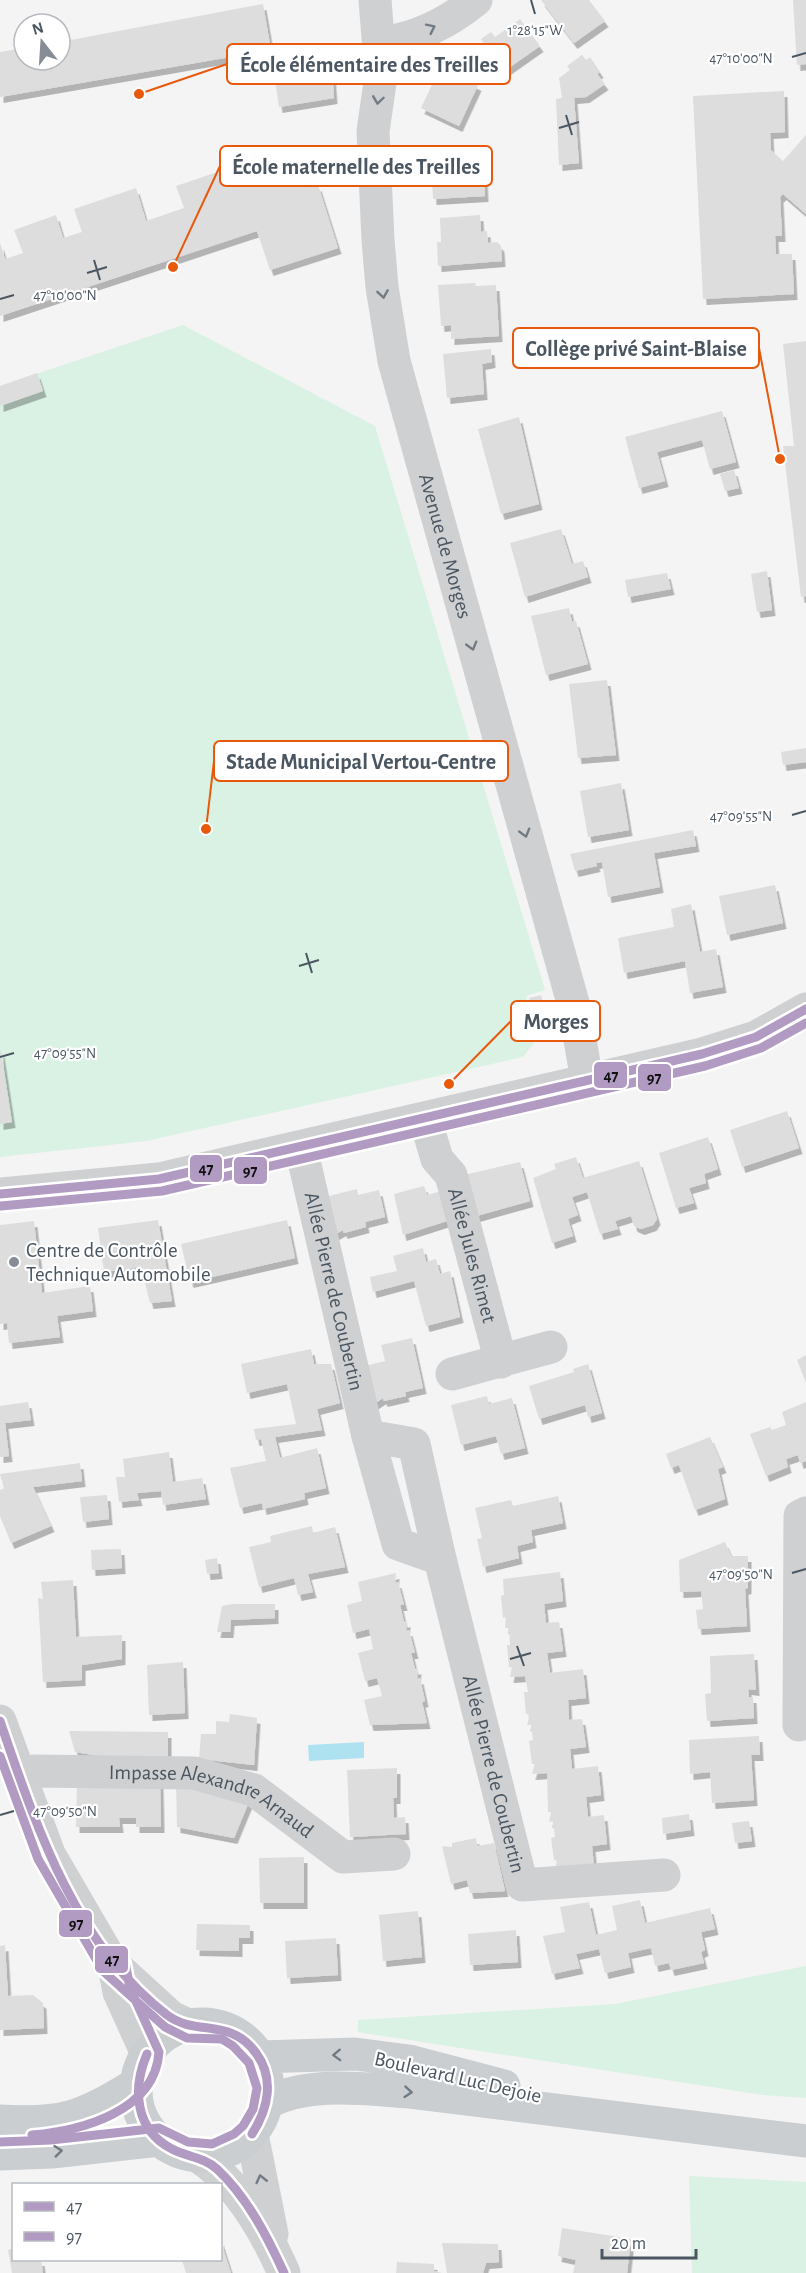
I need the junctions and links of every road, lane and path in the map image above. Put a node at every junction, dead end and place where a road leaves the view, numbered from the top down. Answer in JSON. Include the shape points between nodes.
{"nodes":[{"id":1,"x":375,"y":0,"type":"edge"},
{"id":2,"x":476,"y":0,"type":"edge"},
{"id":3,"x":380,"y":43,"type":"junction"},
{"id":4,"x":806,"y":1009,"type":"edge"},
{"id":5,"x":587,"y":1081,"type":"junction"},
{"id":6,"x":425,"y":1118,"type":"junction"},
{"id":7,"x":301,"y":1148,"type":"junction"},
{"id":8,"x":0,"y":1194,"type":"edge"},
{"id":9,"x":551,"y":1347,"type":"dead end"},
{"id":10,"x":501,"y":1362,"type":"junction"},
{"id":11,"x":452,"y":1374,"type":"dead end"},
{"id":12,"x":806,"y":1513,"type":"edge"},
{"id":13,"x":0,"y":1721,"type":"edge"},
{"id":14,"x":799,"y":1725,"type":"dead end"},
{"id":15,"x":19,"y":1775,"type":"junction"},
{"id":16,"x":394,"y":1854,"type":"dead end"},
{"id":17,"x":664,"y":1875,"type":"dead end"},
{"id":18,"x":113,"y":1964,"type":"junction"},
{"id":19,"x":190,"y":2026,"type":"junction"},
{"id":20,"x":147,"y":2054,"type":"junction"},
{"id":21,"x":260,"y":2057,"type":"junction"},
{"id":22,"x":136,"y":2084,"type":"junction"},
{"id":23,"x":268,"y":2102,"type":"junction"},
{"id":24,"x":619,"y":2117,"type":"junction"},
{"id":25,"x":0,"y":2121,"type":"edge"},
{"id":26,"x":252,"y":2134,"type":"junction"},
{"id":27,"x":159,"y":2140,"type":"junction"},
{"id":28,"x":806,"y":2141,"type":"edge"},
{"id":29,"x":0,"y":2154,"type":"edge"},
{"id":30,"x":199,"y":2157,"type":"junction"},
{"id":31,"x":280,"y":2265,"type":"edge"}],
"edges":[{"from":1,"to":3,"type":"street","name":"Avenue de Morges"},
{"from":3,"to":2,"type":"street","one_way":true,"via":[[421,32],[458,15]]},
{"from":3,"to":5,"type":"street","name":"Avenue de Morges","one_way":true,"via":[[381,76],[374,130],[378,240],[394,361],[575,1010]]},
{"from":4,"to":5,"type":"street","via":[[756,1037]]},
{"from":5,"to":6,"type":"street"},
{"from":6,"to":7,"type":"street"},
{"from":6,"to":10,"type":"street","name":"Allée Jules Rimet","via":[[436,1159],[451,1175]]},
{"from":7,"to":8,"type":"street","via":[[159,1179]]},
{"from":7,"to":17,"type":"street","name":"Allée Pierre de Coubertin","via":[[368,1436],[398,1544],[440,1559],[522,1885]]},
{"from":9,"to":10,"type":"street"},
{"from":10,"to":11,"type":"street"},
{"from":12,"to":14,"type":"street","via":[[800,1516]]},
{"from":13,"to":15,"type":"street"},
{"from":15,"to":16,"type":"street","name":"Impasse Alexandre Arnaud","via":[[34,1770],[194,1773],[254,1790],[343,1857]]},
{"from":15,"to":18,"type":"street","via":[[49,1854]]},
{"from":18,"to":19,"type":"street","via":[[171,2018]]},
{"from":18,"to":20,"type":"street","via":[[119,1992]]},
{"from":19,"to":20,"type":"main road","via":[[160,2039]]},
{"from":19,"to":21,"type":"main road","via":[[226,2028]]},
{"from":20,"to":22,"type":"main road"},
{"from":21,"to":23,"type":"main road","via":[[267,2073]]},
{"from":24,"to":21,"type":"main road","name":"Boulevard Luc Dejoie","one_way":true,"via":[[409,2061],[355,2054]]},
{"from":22,"to":25,"type":"main road","via":[[91,2111],[64,2120]]},
{"from":22,"to":27,"type":"main road","via":[[141,2115]]},
{"from":23,"to":24,"type":"main road","name":"Boulevard Luc Dejoie","one_way":true,"via":[[306,2089],[345,2088]]},
{"from":23,"to":26,"type":"main road"},
{"from":24,"to":28,"type":"main road","name":"Boulevard Luc Dejoie"},
{"from":26,"to":30,"type":"main road","via":[[228,2151]]},
{"from":31,"to":26,"type":"street","one_way":true},
{"from":29,"to":27,"type":"main road","one_way":true},
{"from":27,"to":30,"type":"main road","via":[[184,2154]]},
{"from":30,"to":31,"type":"street","via":[[238,2192]]}]}
